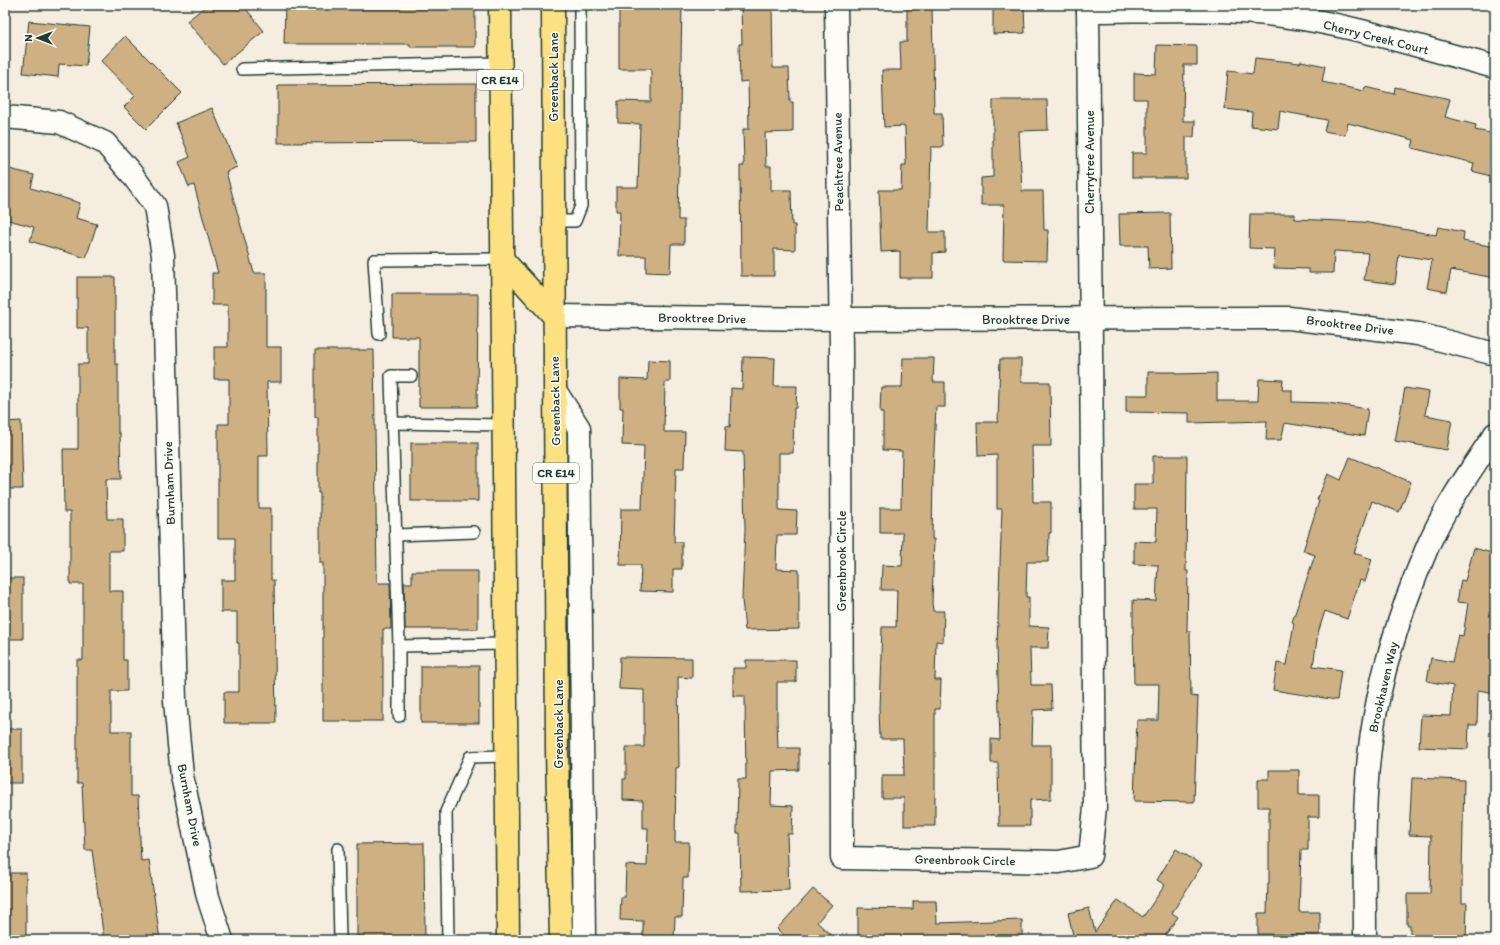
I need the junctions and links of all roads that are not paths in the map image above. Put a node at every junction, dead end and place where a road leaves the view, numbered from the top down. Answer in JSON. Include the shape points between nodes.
{"nodes":[{"id":1,"x":500,"y":5,"type":"edge"},
{"id":2,"x":553,"y":5,"type":"edge"},
{"id":3,"x":580,"y":5,"type":"edge"},
{"id":4,"x":836,"y":5,"type":"edge"},
{"id":5,"x":1088,"y":8,"type":"edge"},
{"id":6,"x":500,"y":63,"type":"junction"},
{"id":7,"x":1495,"y":68,"type":"edge"},
{"id":8,"x":242,"y":69,"type":"dead end"},
{"id":9,"x":5,"y":117,"type":"edge"},
{"id":10,"x":554,"y":221,"type":"junction"},
{"id":11,"x":502,"y":259,"type":"junction"},
{"id":12,"x":554,"y":316,"type":"junction"},
{"id":13,"x":840,"y":319,"type":"junction"},
{"id":14,"x":1090,"y":319,"type":"junction"},
{"id":15,"x":379,"y":334,"type":"dead end"},
{"id":16,"x":1495,"y":354,"type":"edge"},
{"id":17,"x":411,"y":376,"type":"dead end"},
{"id":18,"x":556,"y":392,"type":"junction"},
{"id":19,"x":393,"y":423,"type":"junction"},
{"id":20,"x":503,"y":425,"type":"junction"},
{"id":21,"x":1495,"y":434,"type":"edge"},
{"id":22,"x":474,"y":532,"type":"dead end"},
{"id":23,"x":396,"y":534,"type":"junction"},
{"id":24,"x":504,"y":644,"type":"junction"},
{"id":25,"x":399,"y":646,"type":"junction"},
{"id":26,"x":399,"y":716,"type":"dead end"},
{"id":27,"x":506,"y":756,"type":"junction"},
{"id":28,"x":338,"y":849,"type":"dead end"},
{"id":29,"x":222,"y":940,"type":"edge"},
{"id":30,"x":340,"y":940,"type":"edge"},
{"id":31,"x":448,"y":940,"type":"edge"},
{"id":32,"x":508,"y":940,"type":"edge"},
{"id":33,"x":561,"y":940,"type":"edge"},
{"id":34,"x":584,"y":940,"type":"edge"},
{"id":35,"x":1365,"y":940,"type":"edge"}],
"edges":[{"from":1,"to":6,"type":"main road","number":"CR E14"},
{"from":2,"to":10,"type":"main road","name":"Greenback Lane","number":"CR E14"},
{"from":3,"to":10,"type":"lane","via":[[581,206],[575,221]]},
{"from":4,"to":13,"type":"street","name":"Peachtree Avenue"},
{"from":5,"to":7,"type":"street","name":"Cherry Creek Court","via":[[1236,11],[1283,16],[1332,24]]},
{"from":5,"to":14,"type":"street","name":"Cherrytree Avenue"},
{"from":6,"to":8,"type":"lane"},
{"from":6,"to":11,"type":"main road","number":"CR E14"},
{"from":9,"to":29,"type":"street","name":"Burnham Drive","via":[[59,122],[105,143],[155,206],[163,255],[175,701],[182,776],[208,897]]},
{"from":10,"to":12,"type":"main road","name":"Greenback Lane","number":"CR E14"},
{"from":11,"to":12,"type":"main road"},
{"from":11,"to":15,"type":"lane","via":[[374,260]]},
{"from":11,"to":20,"type":"main road","number":"CR E14"},
{"from":12,"to":13,"type":"street","name":"Brooktree Drive"},
{"from":12,"to":18,"type":"main road","name":"Greenback Lane","number":"CR E14"},
{"from":13,"to":14,"type":"street","name":"Brooktree Drive"},
{"from":13,"to":14,"type":"street","name":"Greenbrook Circle","via":[[842,858],[1058,862],[1090,856],[1095,807]]},
{"from":14,"to":16,"type":"street","name":"Brooktree Drive","via":[[1288,318],[1418,334]]},
{"from":17,"to":19,"type":"lane","via":[[391,376]]},
{"from":18,"to":33,"type":"main road","name":"Greenback Lane","number":"CR E14","via":[[557,750]]},
{"from":18,"to":34,"type":"street","via":[[579,428]]},
{"from":19,"to":20,"type":"lane"},
{"from":19,"to":23,"type":"lane"},
{"from":20,"to":24,"type":"main road","number":"CR E14"},
{"from":21,"to":35,"type":"street","name":"Brookhaven Way","via":[[1462,484],[1427,548],[1389,653],[1377,702],[1366,793]]},
{"from":22,"to":23,"type":"lane"},
{"from":23,"to":25,"type":"lane"},
{"from":24,"to":25,"type":"lane"},
{"from":24,"to":27,"type":"main road","number":"CR E14"},
{"from":25,"to":26,"type":"lane"},
{"from":27,"to":31,"type":"lane","via":[[470,757],[446,812]]},
{"from":27,"to":32,"type":"main road","number":"CR E14"},
{"from":28,"to":30,"type":"lane"}]}
